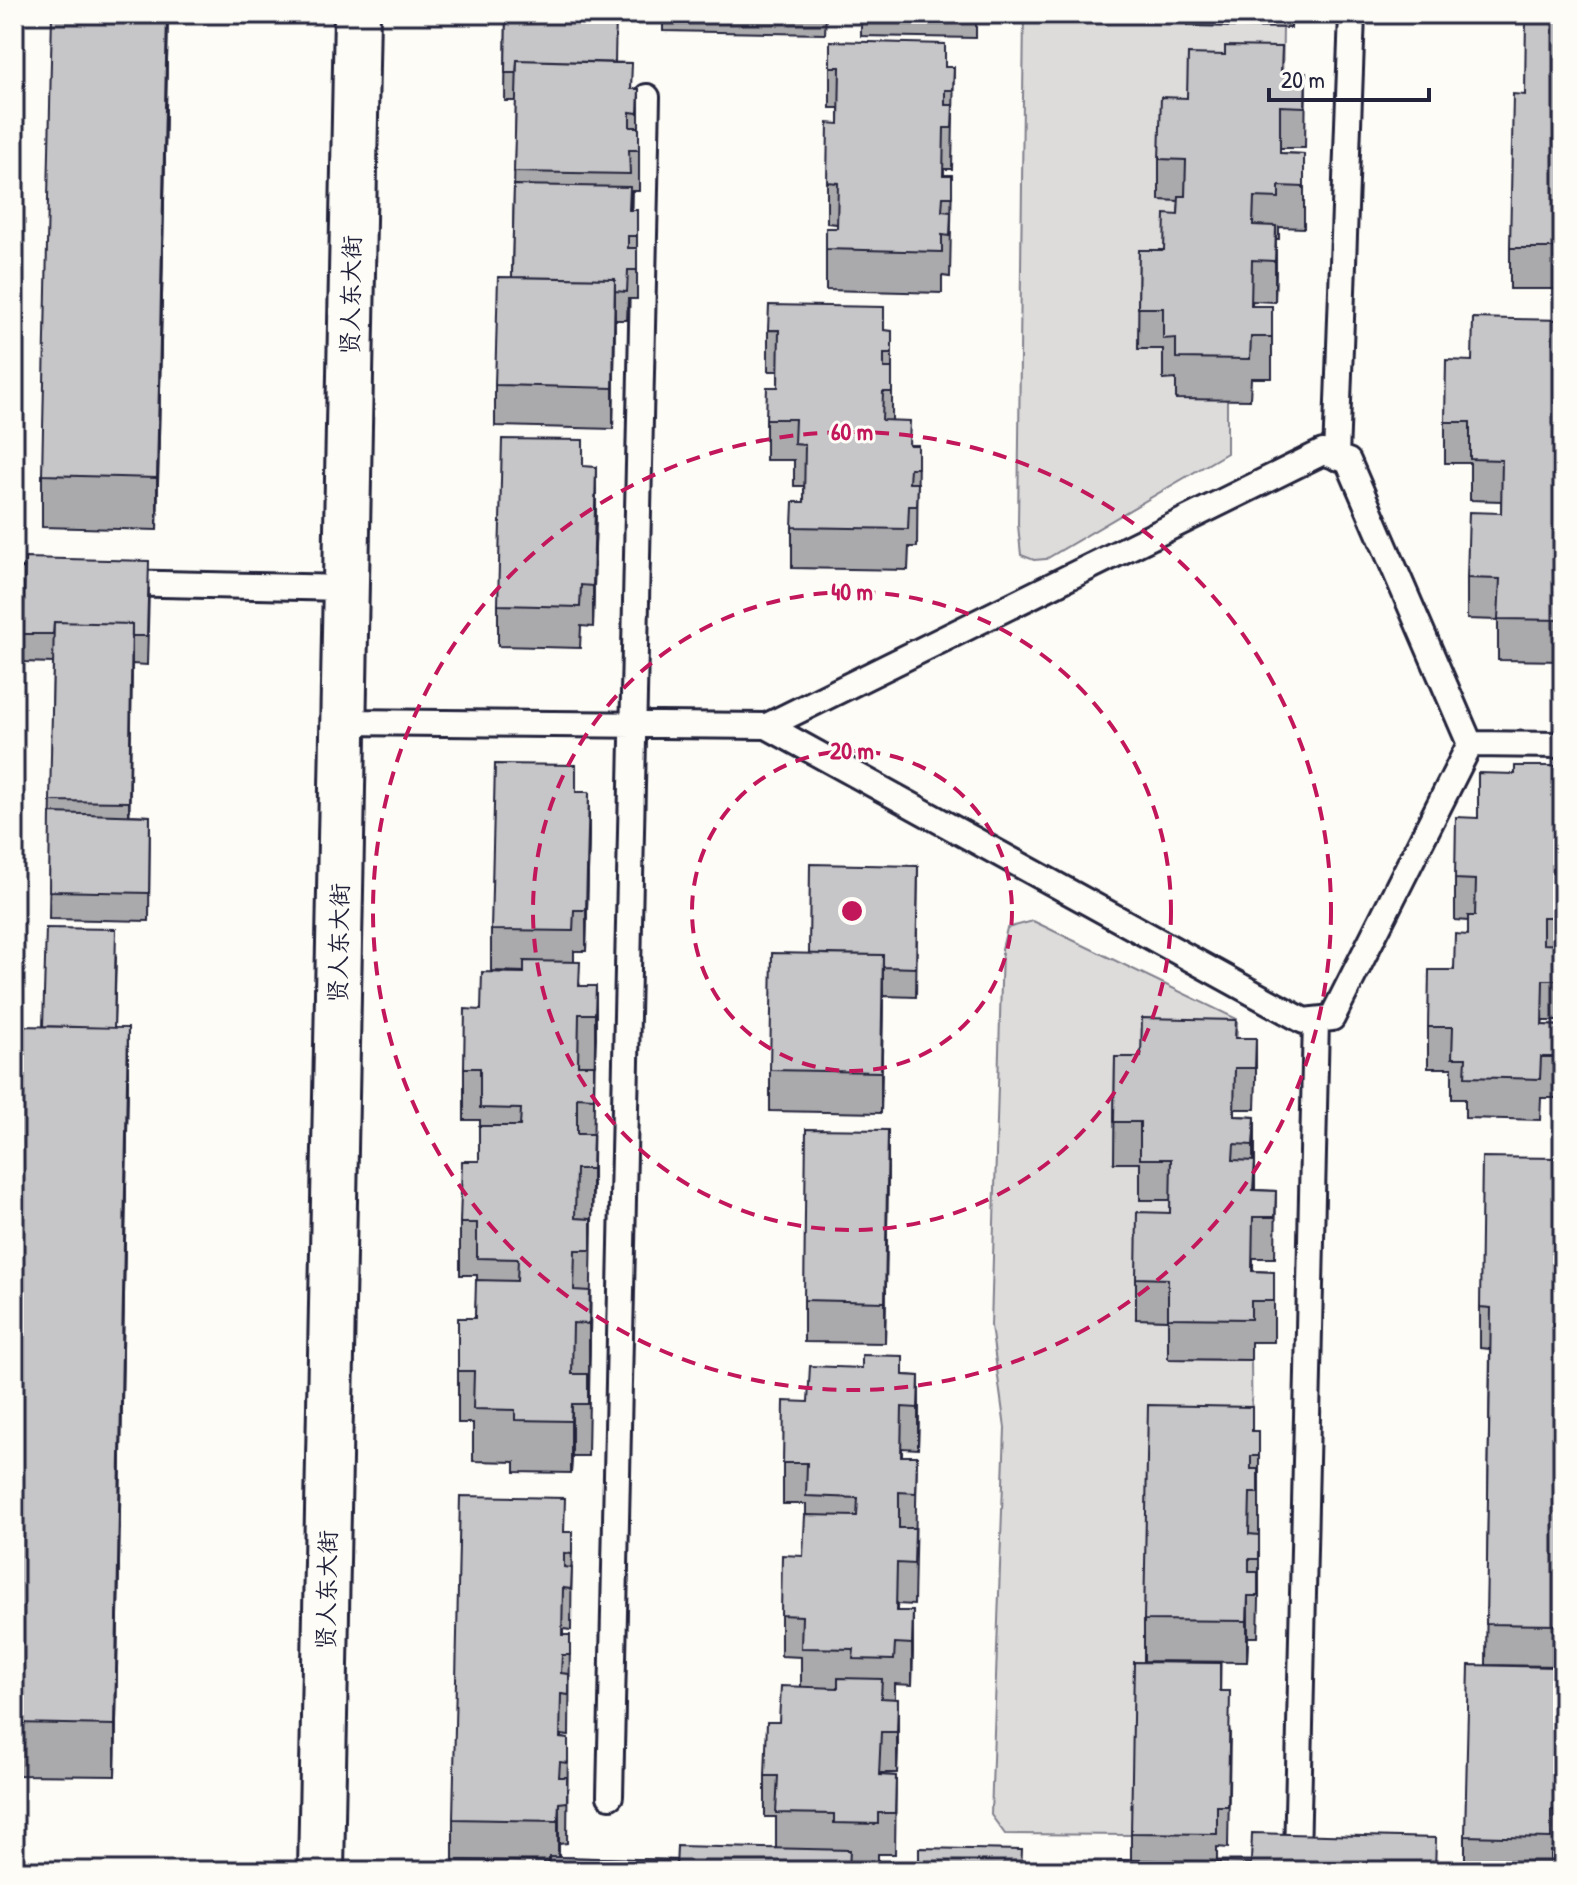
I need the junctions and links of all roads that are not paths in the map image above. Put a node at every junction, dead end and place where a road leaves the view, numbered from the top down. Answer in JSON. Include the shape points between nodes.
{"nodes":[{"id":1,"x":357,"y":14,"type":"edge"},
{"id":2,"x":1352,"y":14,"type":"edge"},
{"id":3,"x":647,"y":97,"type":"dead end"},
{"id":4,"x":1336,"y":457,"type":"junction"},
{"id":5,"x":14,"y":581,"type":"edge"},
{"id":6,"x":345,"y":588,"type":"junction"},
{"id":7,"x":344,"y":722,"type":"junction"},
{"id":8,"x":633,"y":725,"type":"junction"},
{"id":9,"x":767,"y":726,"type":"junction"},
{"id":10,"x":1470,"y":744,"type":"junction"},
{"id":11,"x":1563,"y":745,"type":"edge"},
{"id":12,"x":1316,"y":1020,"type":"junction"},
{"id":13,"x":610,"y":1796,"type":"dead end"},
{"id":14,"x":1297,"y":1858,"type":"edge"},
{"id":15,"x":321,"y":1871,"type":"edge"}],
"edges":[{"from":1,"to":6,"type":"street","name":"贤人东大街"},
{"from":2,"to":4,"type":"lane"},
{"from":3,"to":8,"type":"lane"},
{"from":4,"to":9,"type":"lane","via":[[1323,452]]},
{"from":4,"to":10,"type":"lane","via":[[1348,461]]},
{"from":5,"to":6,"type":"lane"},
{"from":6,"to":7,"type":"street","name":"贤人东大街"},
{"from":7,"to":8,"type":"lane"},
{"from":7,"to":15,"type":"street","name":"贤人东大街"},
{"from":8,"to":9,"type":"lane"},
{"from":8,"to":13,"type":"lane"},
{"from":9,"to":12,"type":"lane","via":[[1304,1021]]},
{"from":10,"to":11,"type":"lane"},
{"from":10,"to":12,"type":"lane","via":[[1332,1018]]},
{"from":12,"to":14,"type":"lane"}]}
